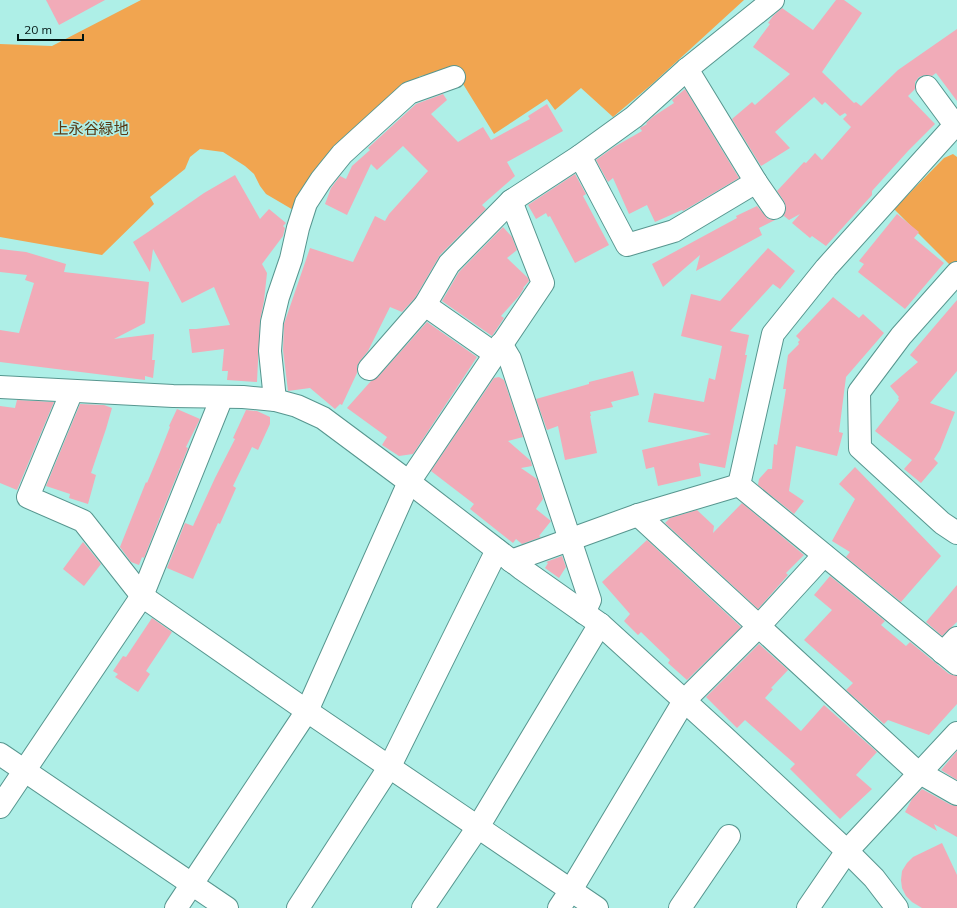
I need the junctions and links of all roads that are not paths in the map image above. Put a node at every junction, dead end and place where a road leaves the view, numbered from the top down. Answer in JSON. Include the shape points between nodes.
{"nodes":[{"id":1,"x":773,"y":0,"type":"edge"},
{"id":2,"x":687,"y":69,"type":"junction"},
{"id":3,"x":454,"y":77,"type":"dead end"},
{"id":4,"x":927,"y":87,"type":"dead end"},
{"id":5,"x":956,"y":126,"type":"edge"},
{"id":6,"x":580,"y":156,"type":"junction"},
{"id":7,"x":756,"y":182,"type":"junction"},
{"id":8,"x":512,"y":201,"type":"junction"},
{"id":9,"x":774,"y":208,"type":"dead end"},
{"id":10,"x":957,"y":273,"type":"edge"},
{"id":11,"x":425,"y":305,"type":"junction"},
{"id":12,"x":498,"y":349,"type":"junction"},
{"id":13,"x":369,"y":369,"type":"dead end"},
{"id":14,"x":0,"y":387,"type":"edge"},
{"id":15,"x":72,"y":391,"type":"junction"},
{"id":16,"x":222,"y":397,"type":"junction"},
{"id":17,"x":275,"y":400,"type":"junction"},
{"id":18,"x":408,"y":482,"type":"junction"},
{"id":19,"x":739,"y":485,"type":"junction"},
{"id":20,"x":638,"y":515,"type":"junction"},
{"id":21,"x":957,"y":533,"type":"edge"},
{"id":22,"x":569,"y":540,"type":"junction"},
{"id":23,"x":504,"y":555,"type":"junction"},
{"id":24,"x":824,"y":556,"type":"junction"},
{"id":25,"x":142,"y":596,"type":"junction"},
{"id":26,"x":592,"y":619,"type":"junction"},
{"id":27,"x":760,"y":626,"type":"junction"},
{"id":28,"x":952,"y":651,"type":"edge"},
{"id":29,"x":684,"y":701,"type":"junction"},
{"id":30,"x":307,"y":711,"type":"junction"},
{"id":31,"x":957,"y":733,"type":"edge"},
{"id":32,"x":0,"y":754,"type":"edge"},
{"id":33,"x":390,"y":766,"type":"junction"},
{"id":34,"x":24,"y":771,"type":"junction"},
{"id":35,"x":920,"y":773,"type":"junction"},
{"id":36,"x":957,"y":794,"type":"edge"},
{"id":37,"x":0,"y":807,"type":"edge"},
{"id":38,"x":478,"y":827,"type":"junction"},
{"id":39,"x":728,"y":836,"type":"dead end"},
{"id":40,"x":847,"y":851,"type":"junction"},
{"id":41,"x":192,"y":884,"type":"junction"},
{"id":42,"x":571,"y":890,"type":"junction"},
{"id":43,"x":176,"y":908,"type":"edge"},
{"id":44,"x":228,"y":908,"type":"edge"},
{"id":45,"x":298,"y":908,"type":"edge"},
{"id":46,"x":423,"y":908,"type":"edge"},
{"id":47,"x":559,"y":908,"type":"edge"},
{"id":48,"x":597,"y":908,"type":"edge"},
{"id":49,"x":680,"y":908,"type":"edge"},
{"id":50,"x":808,"y":908,"type":"edge"},
{"id":51,"x":897,"y":908,"type":"edge"}],
"edges":[{"from":1,"to":2,"type":"street"},
{"from":2,"to":6,"type":"street","via":[[634,117]]},
{"from":2,"to":7,"type":"street"},
{"from":3,"to":17,"type":"street","via":[[409,93],[342,154],[306,203],[272,322],[270,352]]},
{"from":4,"to":5,"type":"street"},
{"from":5,"to":19,"type":"street","via":[[826,268],[773,334]]},
{"from":6,"to":7,"type":"street","via":[[627,245],[674,231]]},
{"from":6,"to":8,"type":"street"},
{"from":7,"to":9,"type":"street"},
{"from":8,"to":11,"type":"street","via":[[448,264]]},
{"from":8,"to":12,"type":"street","via":[[543,283]]},
{"from":10,"to":21,"type":"street","via":[[901,336],[859,392],[859,400],[860,448],[942,523]]},
{"from":11,"to":12,"type":"street"},
{"from":11,"to":13,"type":"street"},
{"from":12,"to":18,"type":"street"},
{"from":12,"to":22,"type":"street","via":[[510,359]]},
{"from":14,"to":15,"type":"street"},
{"from":15,"to":16,"type":"street"},
{"from":15,"to":25,"type":"street","via":[[28,497],[82,521]]},
{"from":16,"to":17,"type":"street"},
{"from":16,"to":25,"type":"street"},
{"from":17,"to":18,"type":"street","via":[[297,406],[323,418]]},
{"from":18,"to":23,"type":"street"},
{"from":18,"to":30,"type":"street"},
{"from":19,"to":20,"type":"street"},
{"from":19,"to":24,"type":"street"},
{"from":20,"to":22,"type":"street"},
{"from":20,"to":27,"type":"street"},
{"from":22,"to":23,"type":"street"},
{"from":22,"to":26,"type":"street","via":[[590,600]]},
{"from":23,"to":26,"type":"street"},
{"from":23,"to":33,"type":"street"},
{"from":24,"to":27,"type":"street"},
{"from":24,"to":28,"type":"street"},
{"from":25,"to":30,"type":"street"},
{"from":25,"to":34,"type":"street"},
{"from":26,"to":29,"type":"street"},
{"from":26,"to":38,"type":"street"},
{"from":27,"to":29,"type":"street"},
{"from":27,"to":35,"type":"street"},
{"from":29,"to":40,"type":"street"},
{"from":29,"to":42,"type":"street"},
{"from":30,"to":33,"type":"street"},
{"from":30,"to":41,"type":"street"},
{"from":31,"to":35,"type":"street"},
{"from":32,"to":34,"type":"street"},
{"from":33,"to":38,"type":"street"},
{"from":33,"to":45,"type":"street"},
{"from":34,"to":37,"type":"street"},
{"from":34,"to":41,"type":"street"},
{"from":35,"to":36,"type":"street"},
{"from":35,"to":40,"type":"street"},
{"from":38,"to":42,"type":"street"},
{"from":38,"to":46,"type":"street"},
{"from":39,"to":49,"type":"street"},
{"from":40,"to":50,"type":"street"},
{"from":40,"to":51,"type":"street","via":[[874,878]]},
{"from":41,"to":43,"type":"street"},
{"from":41,"to":44,"type":"street"},
{"from":42,"to":47,"type":"street"},
{"from":42,"to":48,"type":"street"}]}
